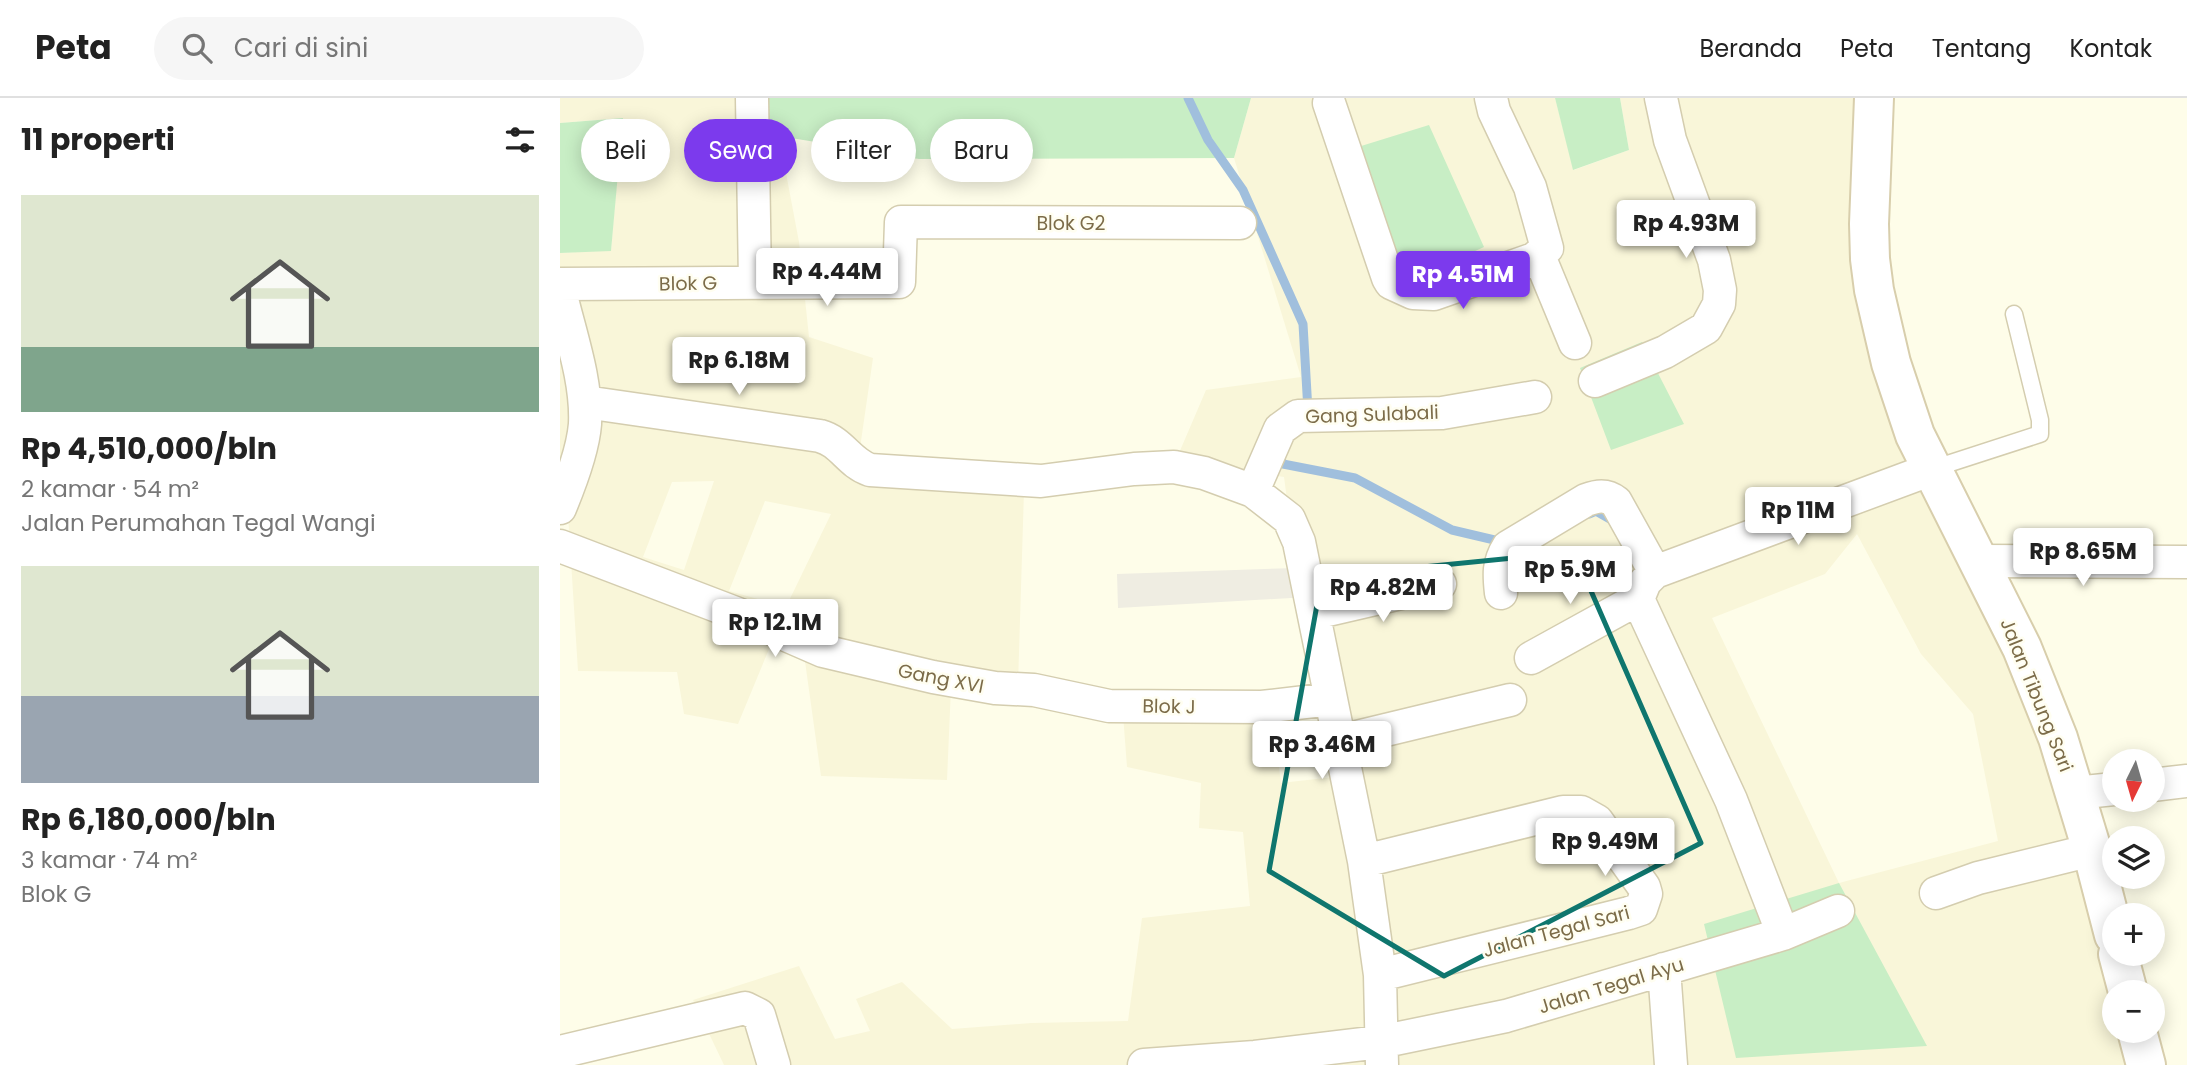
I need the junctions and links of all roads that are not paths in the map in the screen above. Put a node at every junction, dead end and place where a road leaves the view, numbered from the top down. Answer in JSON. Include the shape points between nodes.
{"nodes":[{"id":1,"x":752,"y":98,"type":"edge"},
{"id":2,"x":1491,"y":98,"type":"edge"},
{"id":3,"x":1661,"y":98,"type":"edge"},
{"id":4,"x":1874,"y":98,"type":"edge"},
{"id":5,"x":1329,"y":103,"type":"dead end"},
{"id":6,"x":1240,"y":223,"type":"dead end"},
{"id":7,"x":1539,"y":256,"type":"junction"},
{"id":8,"x":755,"y":282,"type":"junction"},
{"id":9,"x":899,"y":282,"type":"joint"},
{"id":10,"x":560,"y":284,"type":"edge"},
{"id":11,"x":560,"y":291,"type":"edge"},
{"id":12,"x":2014,"y":314,"type":"dead end"},
{"id":13,"x":1575,"y":343,"type":"dead end"},
{"id":14,"x":1595,"y":381,"type":"dead end"},
{"id":15,"x":1535,"y":397,"type":"dead end"},
{"id":16,"x":585,"y":402,"type":"junction"},
{"id":17,"x":1933,"y":469,"type":"junction"},
{"id":18,"x":1253,"y":491,"type":"junction"},
{"id":19,"x":560,"y":508,"type":"edge"},
{"id":20,"x":560,"y":546,"type":"edge"},
{"id":21,"x":1979,"y":561,"type":"junction"},
{"id":22,"x":2187,"y":562,"type":"edge"},
{"id":23,"x":1655,"y":572,"type":"junction"},
{"id":24,"x":1440,"y":584,"type":"dead end"},
{"id":25,"x":1501,"y":593,"type":"dead end"},
{"id":26,"x":1637,"y":599,"type":"junction"},
{"id":27,"x":1315,"y":613,"type":"junction"},
{"id":28,"x":1531,"y":658,"type":"dead end"},
{"id":29,"x":1008,"y":689,"type":"joint"},
{"id":30,"x":1331,"y":699,"type":"junction"},
{"id":31,"x":1510,"y":700,"type":"dead end"},
{"id":32,"x":1340,"y":741,"type":"junction"},
{"id":33,"x":2187,"y":781,"type":"edge"},
{"id":34,"x":2165,"y":784,"type":"edge"},
{"id":35,"x":2102,"y":790,"type":"edge"},
{"id":36,"x":2075,"y":793,"type":"junction"},
{"id":37,"x":2092,"y":850,"type":"junction"},
{"id":38,"x":1364,"y":861,"type":"junction"},
{"id":39,"x":1936,"y":893,"type":"dead end"},
{"id":40,"x":2106,"y":903,"type":"edge"},
{"id":41,"x":1838,"y":911,"type":"dead end"},
{"id":42,"x":1783,"y":934,"type":"junction"},
{"id":43,"x":1664,"y":969,"type":"junction"},
{"id":44,"x":1380,"y":975,"type":"junction"},
{"id":45,"x":2140,"y":1043,"type":"edge"},
{"id":46,"x":560,"y":1052,"type":"edge"},
{"id":47,"x":1381,"y":1054,"type":"edge"},
{"id":48,"x":774,"y":1065,"type":"edge"},
{"id":49,"x":1144,"y":1065,"type":"edge"},
{"id":50,"x":1671,"y":1065,"type":"edge"},
{"id":51,"x":2146,"y":1065,"type":"edge"}],
"edges":[{"from":1,"to":8,"type":"street"},
{"from":2,"to":7,"type":"street","via":[[1530,187],[1547,241]]},
{"from":3,"to":14,"type":"street","via":[[1670,140],[1714,260],[1718,304],[1706,328],[1665,352]]},
{"from":4,"to":17,"type":"street","name":"Jalan Tibung Sari","via":[[1869,224],[1874,290],[1891,363],[1915,435]]},
{"from":5,"to":7,"type":"street","via":[[1391,283],[1413,293],[1434,294]]},
{"from":6,"to":9,"type":"street","name":"Blok G2","via":[[901,222]]},
{"from":7,"to":13,"type":"street"},
{"from":8,"to":9,"type":"street","name":"Blok G"},
{"from":8,"to":10,"type":"street","name":"Blok G"},
{"from":11,"to":16,"type":"street"},
{"from":12,"to":17,"type":"lane","via":[[2040,434]]},
{"from":15,"to":18,"type":"street","name":"Gang Sulabali","via":[[1442,413],[1298,416],[1280,429]]},
{"from":16,"to":18,"type":"street","via":[[820,436],[870,470],[1041,481],[1174,467]]},
{"from":16,"to":19,"type":"street","via":[[585,428]]},
{"from":17,"to":21,"type":"street","name":"Jalan Tibung Sari"},
{"from":17,"to":23,"type":"street"},
{"from":18,"to":27,"type":"street","via":[[1289,519],[1299,542]]},
{"from":20,"to":29,"type":"street","name":"Gang XVI","via":[[823,651]]},
{"from":21,"to":22,"type":"street"},
{"from":21,"to":36,"type":"street","name":"Jalan Tibung Sari","via":[[2022,648]]},
{"from":23,"to":25,"type":"street","via":[[1616,502],[1598,496],[1508,547],[1501,558]]},
{"from":23,"to":26,"type":"street"},
{"from":24,"to":27,"type":"street"},
{"from":26,"to":28,"type":"street"},
{"from":26,"to":42,"type":"street","via":[[1731,800]]},
{"from":27,"to":30,"type":"street"},
{"from":29,"to":30,"type":"street","name":"Blok J","via":[[1108,706],[1262,707]]},
{"from":30,"to":32,"type":"street"},
{"from":31,"to":32,"type":"street"},
{"from":32,"to":38,"type":"street"},
{"from":33,"to":34,"type":"street"},
{"from":35,"to":36,"type":"street"},
{"from":36,"to":37,"type":"street","name":"Jalan Tibung Sari"},
{"from":37,"to":39,"type":"street"},
{"from":37,"to":40,"type":"street","name":"Jalan Tibung Sari"},
{"from":38,"to":44,"type":"street"},
{"from":38,"to":44,"type":"street","name":"Jalan Tegal Sari","via":[[1563,812],[1581,812],[1597,821],[1646,894],[1641,909],[1629,913]]},
{"from":41,"to":42,"type":"street","name":"Jalan Tegal Ayu"},
{"from":42,"to":43,"type":"street","name":"Jalan Tegal Ayu"},
{"from":43,"to":47,"type":"street","name":"Jalan Tegal Ayu"},
{"from":43,"to":50,"type":"street"},
{"from":44,"to":47,"type":"street"},
{"from":45,"to":51,"type":"street"},
{"from":46,"to":48,"type":"street","via":[[745,1009],[759,1015]]},
{"from":47,"to":49,"type":"street","name":"Jalan Tegal Ayu","via":[[1255,1056]]}]}
